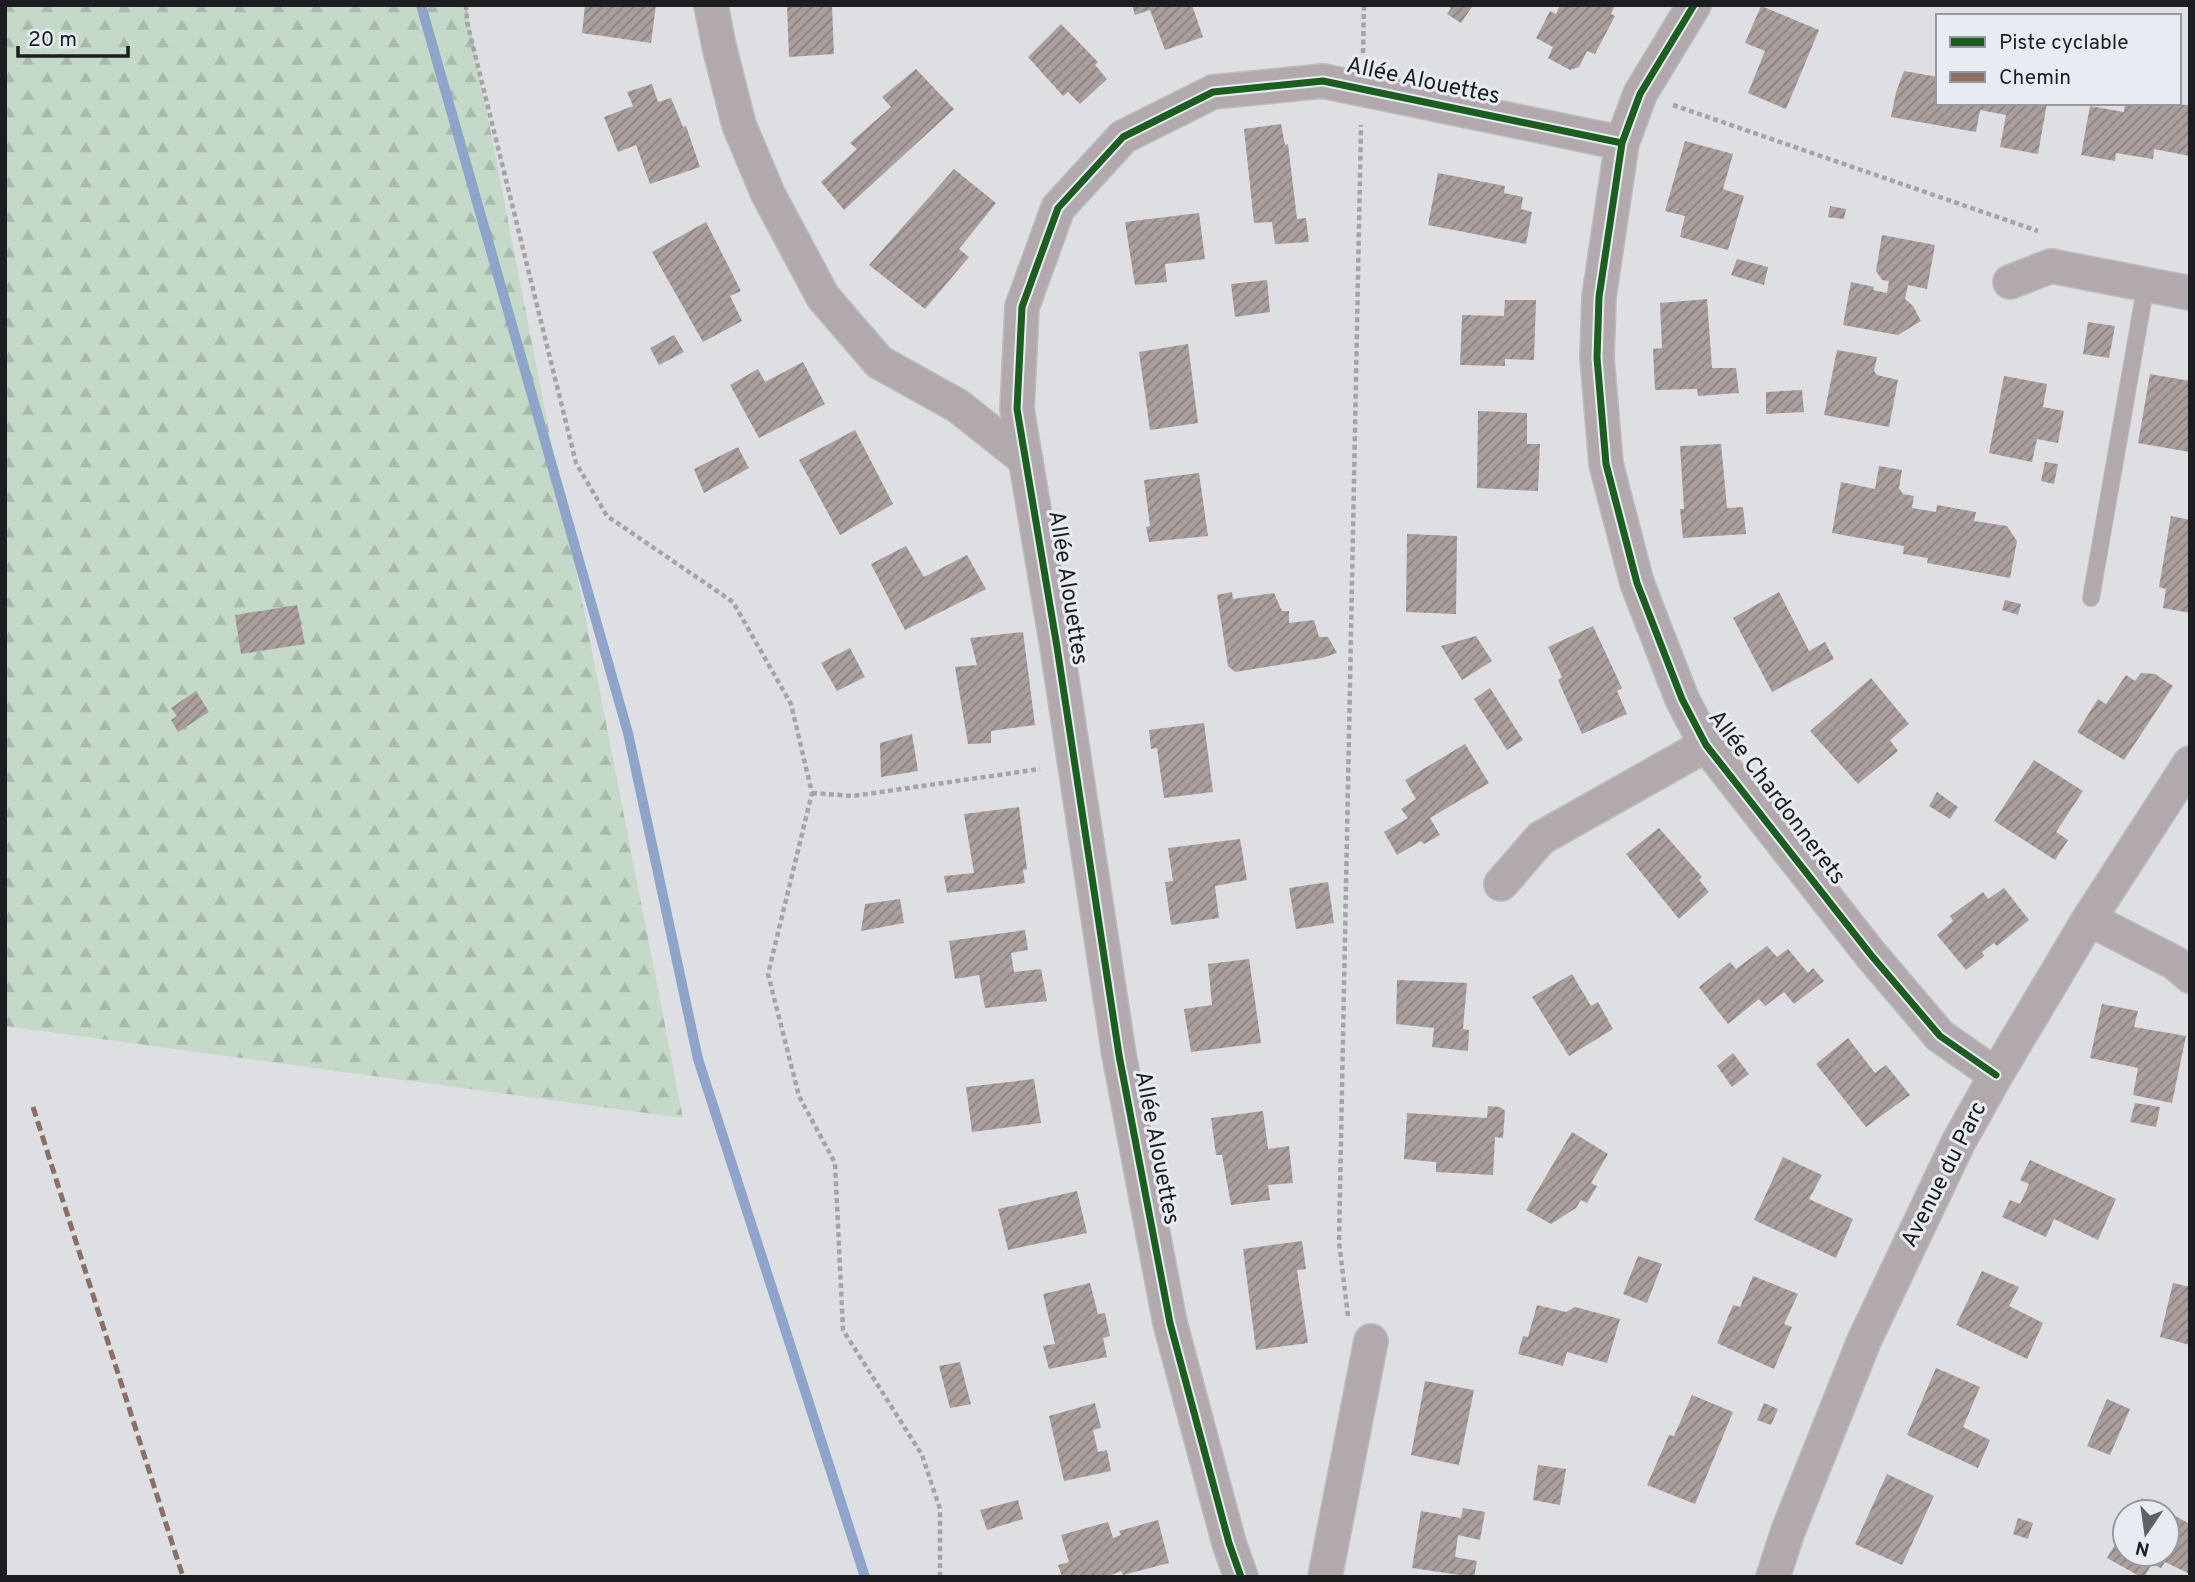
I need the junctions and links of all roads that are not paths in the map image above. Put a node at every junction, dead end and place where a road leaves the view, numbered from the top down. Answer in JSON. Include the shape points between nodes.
{"nodes":[{"id":1,"x":711,"y":5,"type":"edge"},
{"id":2,"x":1694,"y":5,"type":"edge"},
{"id":3,"x":1622,"y":143,"type":"junction"},
{"id":4,"x":2010,"y":282,"type":"dead end"},
{"id":5,"x":2146,"y":284,"type":"junction"},
{"id":6,"x":2190,"y":293,"type":"edge"},
{"id":7,"x":1026,"y":460,"type":"junction"},
{"id":8,"x":2091,"y":598,"type":"dead end"},
{"id":9,"x":1706,"y":745,"type":"junction"},
{"id":10,"x":2190,"y":763,"type":"edge"},
{"id":11,"x":1501,"y":884,"type":"dead end"},
{"id":12,"x":2089,"y":919,"type":"junction"},
{"id":13,"x":2190,"y":976,"type":"edge"},
{"id":14,"x":1996,"y":1075,"type":"junction"},
{"id":15,"x":1360,"y":1331,"type":"road end"},
{"id":16,"x":1241,"y":1577,"type":"edge"},
{"id":17,"x":1325,"y":1577,"type":"edge"},
{"id":18,"x":1773,"y":1577,"type":"edge"}],
"edges":[{"from":1,"to":7,"type":"street","via":[[739,125],[768,194],[823,297],[879,362],[958,406]]},
{"from":2,"to":3,"type":"street","name":"Allée Chardonnerets","via":[[1640,94]]},
{"from":3,"to":7,"type":"street","name":"Allée Alouettes","via":[[1323,81],[1213,92],[1123,137],[1058,208],[1022,307],[1017,409]]},
{"from":3,"to":9,"type":"street","name":"Allée Chardonnerets","via":[[1599,297],[1597,358],[1606,464],[1637,583],[1682,699]]},
{"from":4,"to":5,"type":"street","via":[[2051,266]]},
{"from":5,"to":6,"type":"street"},
{"from":5,"to":8,"type":"lane"},
{"from":7,"to":16,"type":"street","name":"Allée Alouettes","via":[[1119,1055],[1170,1323]]},
{"from":9,"to":11,"type":"street","via":[[1541,838]]},
{"from":9,"to":14,"type":"street","name":"Allée Chardonnerets","via":[[1931,1026]]},
{"from":10,"to":12,"type":"street","name":"Avenue du Parc"},
{"from":12,"to":13,"type":"street","via":[[2175,963]]},
{"from":12,"to":14,"type":"street","name":"Avenue du Parc"},
{"from":14,"to":18,"type":"street","name":"Avenue du Parc","via":[[1958,1143],[1864,1341]]},
{"from":15,"to":17,"type":"street"}]}
